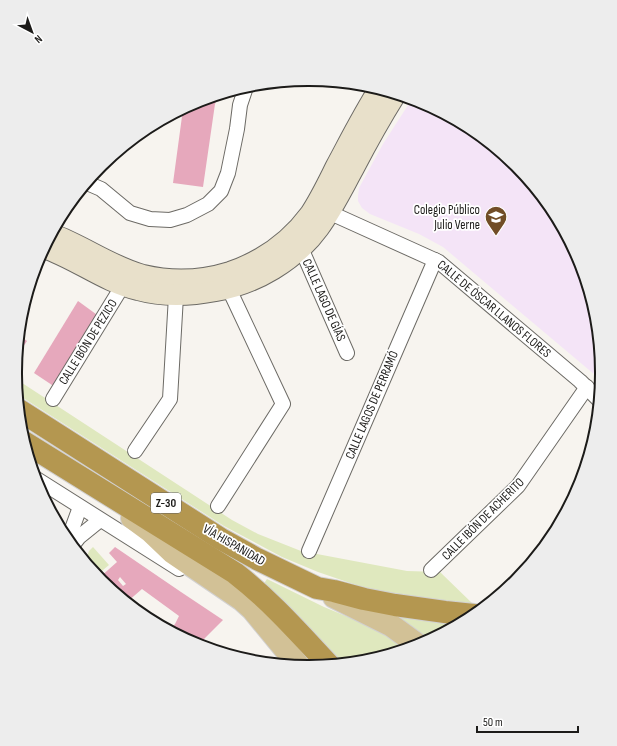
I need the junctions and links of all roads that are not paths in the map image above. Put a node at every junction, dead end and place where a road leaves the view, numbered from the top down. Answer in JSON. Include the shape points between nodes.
{"nodes":[{"id":1,"x":244,"y":94,"type":"edge"},
{"id":2,"x":376,"y":94,"type":"edge"},
{"id":3,"x":393,"y":99,"type":"edge"},
{"id":4,"x":92,"y":185,"type":"edge"},
{"id":5,"x":329,"y":213,"type":"junction"},
{"id":6,"x":310,"y":214,"type":"junction"},
{"id":7,"x":57,"y":236,"type":"edge"},
{"id":8,"x":301,"y":248,"type":"junction"},
{"id":9,"x":50,"y":251,"type":"edge"},
{"id":10,"x":435,"y":260,"type":"junction"},
{"id":11,"x":123,"y":285,"type":"junction"},
{"id":12,"x":229,"y":289,"type":"junction"},
{"id":13,"x":176,"y":296,"type":"junction"},
{"id":14,"x":347,"y":353,"type":"dead end"},
{"id":15,"x":587,"y":387,"type":"junction"},
{"id":16,"x":594,"y":394,"type":"edge"},
{"id":17,"x":52,"y":399,"type":"dead end"},
{"id":18,"x":25,"y":414,"type":"edge"},
{"id":19,"x":32,"y":447,"type":"edge"},
{"id":20,"x":135,"y":451,"type":"dead end"},
{"id":21,"x":86,"y":481,"type":"junction"},
{"id":22,"x":45,"y":484,"type":"edge"},
{"id":23,"x":218,"y":506,"type":"dead end"},
{"id":24,"x":80,"y":507,"type":"junction"},
{"id":25,"x":100,"y":520,"type":"junction"},
{"id":26,"x":71,"y":533,"type":"edge"},
{"id":27,"x":76,"y":541,"type":"edge"},
{"id":28,"x":309,"y":551,"type":"dead end"},
{"id":29,"x":431,"y":570,"type":"dead end"},
{"id":30,"x":317,"y":588,"type":"junction"},
{"id":31,"x":463,"y":614,"type":"edge"},
{"id":32,"x":274,"y":636,"type":"junction"},
{"id":33,"x":412,"y":640,"type":"edge"},
{"id":34,"x":293,"y":659,"type":"edge"},
{"id":35,"x":324,"y":659,"type":"edge"}],
"edges":[{"from":1,"to":4,"type":"street","via":[[228,174],[221,191],[208,204],[188,215],[170,220],[150,219],[130,213],[101,189]]},
{"from":2,"to":6,"type":"street"},
{"from":3,"to":5,"type":"street"},
{"from":5,"to":6,"type":"street","name":"CALLE DE ÓSCAR LLANOS FLORES"},
{"from":5,"to":8,"type":"street","via":[[315,234]]},
{"from":5,"to":10,"type":"street","name":"CALLE DE ÓSCAR LLANOS FLORES"},
{"from":6,"to":7,"type":"street","via":[[284,242],[265,256],[239,269],[196,279],[170,280],[132,272]]},
{"from":8,"to":12,"type":"street","via":[[266,273]]},
{"from":8,"to":14,"type":"street","name":"CALLE LAGO DE GÍAS"},
{"from":9,"to":11,"type":"street"},
{"from":10,"to":15,"type":"street","name":"CALLE DE ÓSCAR LLANOS FLORES"},
{"from":10,"to":28,"type":"street","name":"CALLE LAGOS DE PERRAMÓ"},
{"from":11,"to":13,"type":"street"},
{"from":11,"to":17,"type":"street","name":"CALLE IBÓN DE PEZICO"},
{"from":12,"to":13,"type":"street"},
{"from":12,"to":23,"type":"street","via":[[283,404]]},
{"from":13,"to":20,"type":"street","via":[[170,399]]},
{"from":15,"to":16,"type":"street","name":"CALLE DE ÓSCAR LLANOS FLORES"},
{"from":15,"to":29,"type":"street","name":"CALLE IBÓN DE ACHERITO","via":[[518,486]]},
{"from":18,"to":30,"type":"highway","name":"VÍA HISPANIDAD","number":"Z-30","via":[[222,539]]},
{"from":19,"to":21,"type":"highway","name":"VÍA HISPANIDAD","number":"Z-30"},
{"from":21,"to":32,"type":"main road","via":[[173,552],[242,600]]},
{"from":21,"to":35,"type":"highway","name":"VÍA HISPANIDAD","number":"Z-30","via":[[235,573],[278,610]]},
{"from":22,"to":24,"type":"street"},
{"from":24,"to":25,"type":"street"},
{"from":24,"to":26,"type":"street"},
{"from":25,"to":27,"type":"street"},
{"from":25,"to":32,"type":"street","via":[[201,582]]},
{"from":30,"to":31,"type":"highway","name":"VÍA HISPANIDAD","number":"Z-30","via":[[394,605]]},
{"from":30,"to":33,"type":"main road","number":"Z-30","via":[[373,615]]},
{"from":32,"to":34,"type":"main road"}]}
